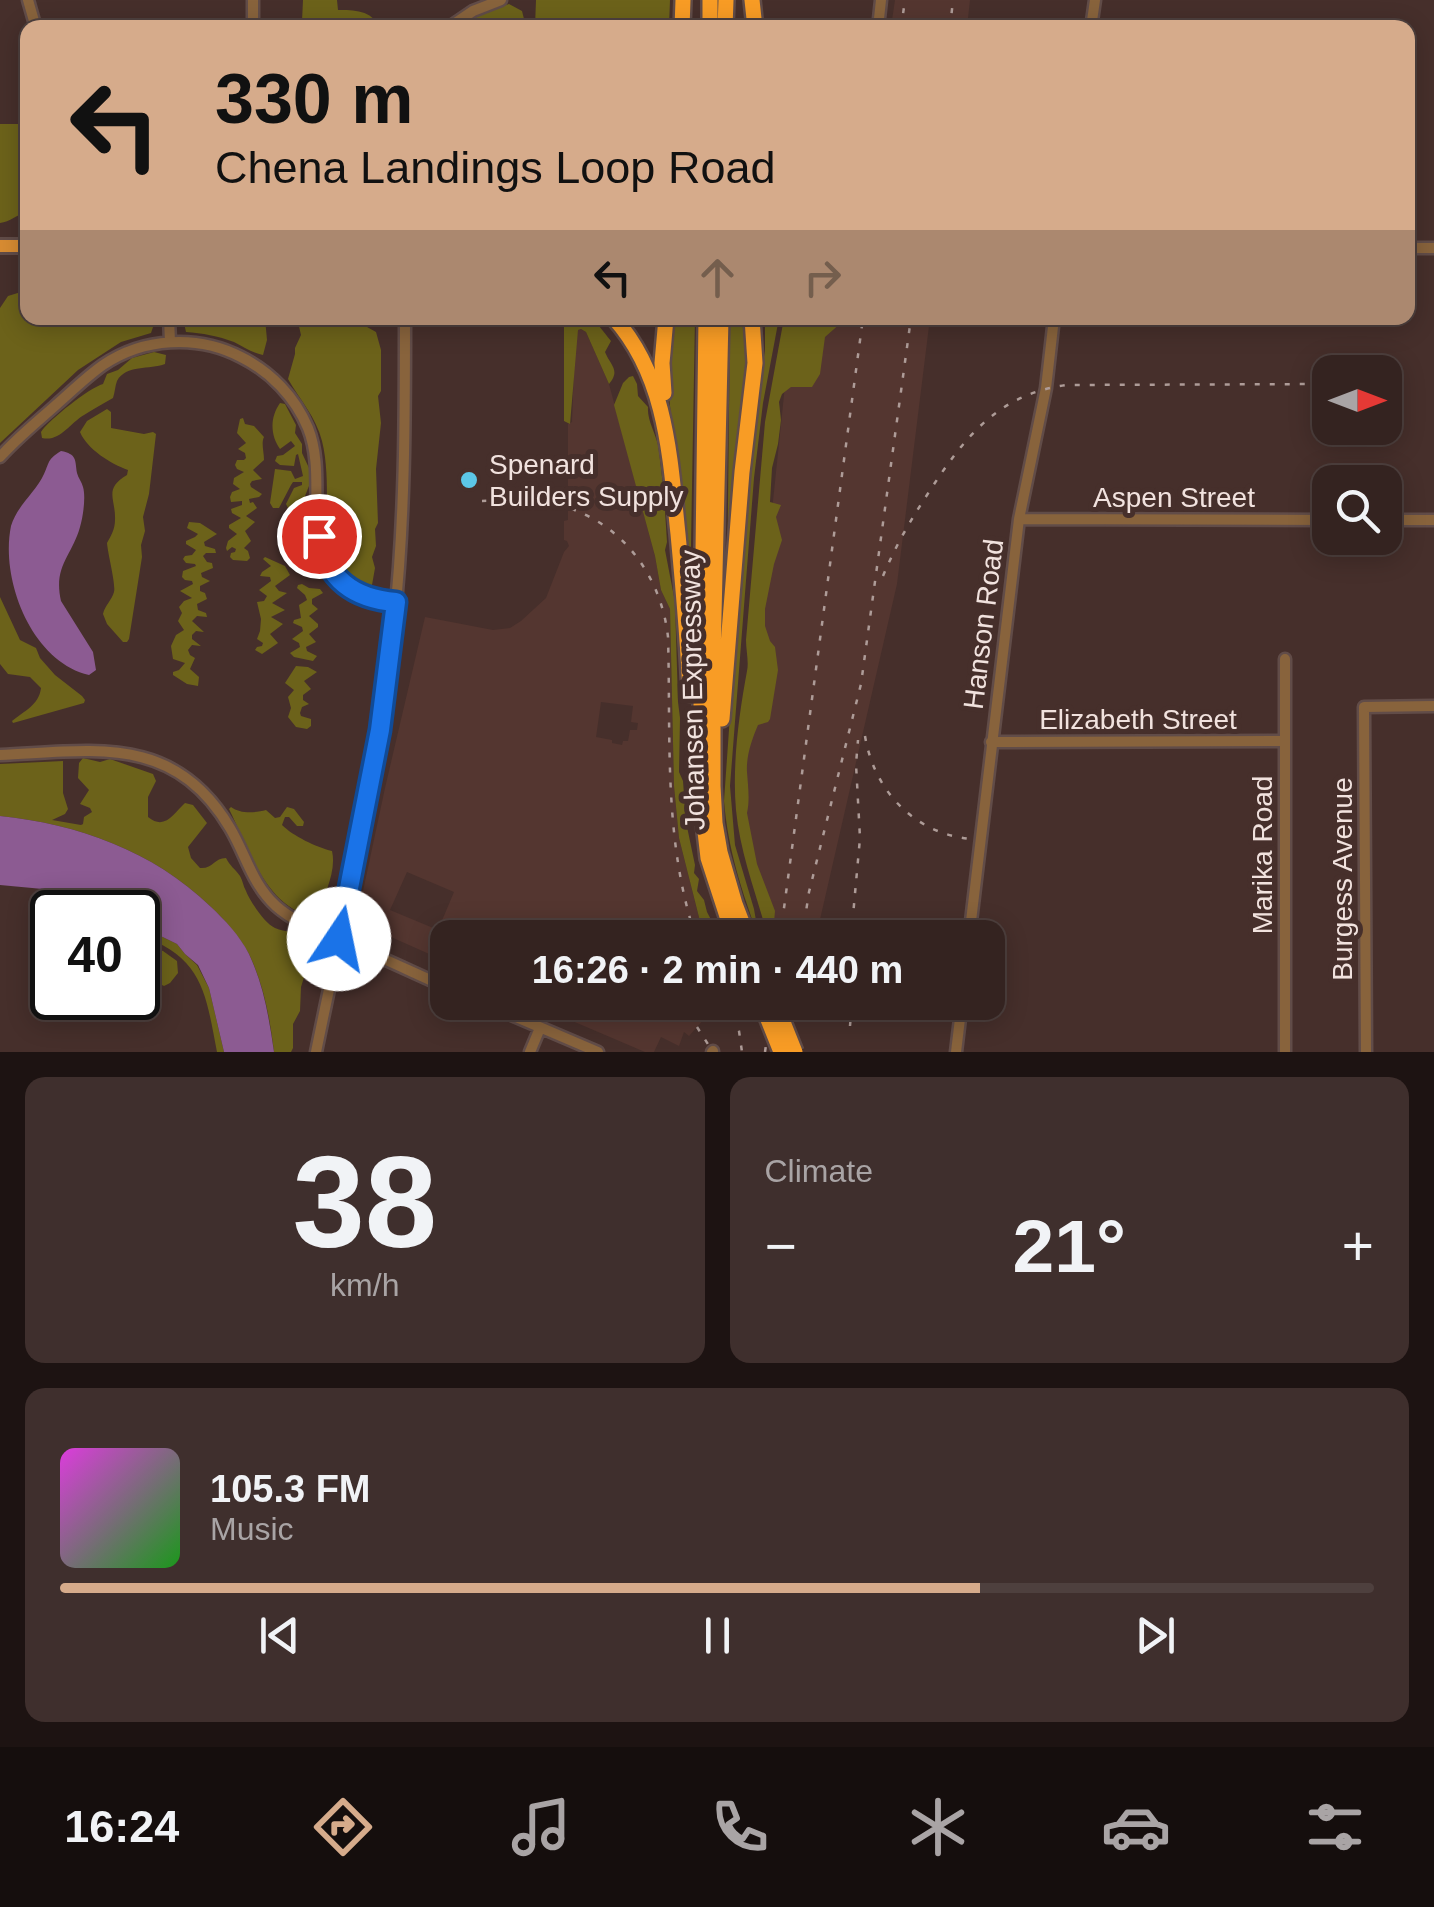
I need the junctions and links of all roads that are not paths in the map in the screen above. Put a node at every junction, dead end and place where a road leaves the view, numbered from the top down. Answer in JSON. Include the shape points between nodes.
{"nodes":[{"id":1,"x":501,"y":0,"type":"edge"},
{"id":2,"x":459,"y":20,"type":"edge"},
{"id":3,"x":169,"y":325,"type":"edge"},
{"id":4,"x":405,"y":325,"type":"edge"},
{"id":5,"x":619,"y":325,"type":"edge"},
{"id":6,"x":666,"y":325,"type":"edge"},
{"id":7,"x":706,"y":325,"type":"edge"},
{"id":8,"x":721,"y":325,"type":"edge"},
{"id":9,"x":752,"y":325,"type":"edge"},
{"id":10,"x":760,"y":325,"type":"edge"},
{"id":11,"x":1053,"y":325,"type":"edge"},
{"id":12,"x":170,"y":342,"type":"junction"},
{"id":13,"x":755,"y":364,"type":"junction"},
{"id":14,"x":670,"y":454,"type":"junction"},
{"id":15,"x":0,"y":457,"type":"edge"},
{"id":16,"x":1019,"y":519,"type":"junction"},
{"id":17,"x":1312,"y":520,"type":"edge"},
{"id":18,"x":1402,"y":520,"type":"edge"},
{"id":19,"x":1434,"y":520,"type":"edge"},
{"id":20,"x":396,"y":602,"type":"junction"},
{"id":21,"x":1284,"y":658,"type":"dead end"},
{"id":22,"x":1434,"y":706,"type":"edge"},
{"id":23,"x":991,"y":742,"type":"junction"},
{"id":24,"x":1284,"y":742,"type":"junction"},
{"id":25,"x":0,"y":755,"type":"edge"},
{"id":26,"x":700,"y":788,"type":"junction"},
{"id":27,"x":715,"y":823,"type":"junction"},
{"id":28,"x":728,"y":920,"type":"edge"},
{"id":29,"x":742,"y":920,"type":"edge"},
{"id":30,"x":971,"y":920,"type":"edge"},
{"id":31,"x":339,"y":939,"type":"junction"},
{"id":32,"x":430,"y":980,"type":"edge"},
{"id":33,"x":522,"y":1020,"type":"edge"},
{"id":34,"x":768,"y":1020,"type":"edge"},
{"id":35,"x":782,"y":1020,"type":"edge"},
{"id":36,"x":960,"y":1020,"type":"edge"},
{"id":37,"x":540,"y":1028,"type":"junction"},
{"id":38,"x":316,"y":1052,"type":"edge"},
{"id":39,"x":530,"y":1052,"type":"edge"},
{"id":40,"x":598,"y":1052,"type":"edge"},
{"id":41,"x":781,"y":1052,"type":"edge"},
{"id":42,"x":795,"y":1052,"type":"edge"},
{"id":43,"x":956,"y":1052,"type":"edge"},
{"id":44,"x":1285,"y":1052,"type":"edge"},
{"id":45,"x":1366,"y":1052,"type":"edge"}],
"edges":[{"from":1,"to":2,"type":"street"},
{"from":3,"to":12,"type":"street"},
{"from":4,"to":20,"type":"street"},
{"from":5,"to":14,"type":"highway","via":[[652,379]]},
{"from":6,"to":14,"type":"highway","via":[[662,377]]},
{"from":7,"to":26,"type":"highway","name":"Johansen Expressway"},
{"from":8,"to":27,"type":"highway","name":"Johansen Expressway"},
{"from":9,"to":13,"type":"highway"},
{"from":10,"to":13,"type":"highway"},
{"from":11,"to":16,"type":"street","name":"Hanson Road"},
{"from":12,"to":15,"type":"street","via":[[104,365]]},
{"from":12,"to":20,"type":"street","via":[[228,351],[283,388],[313,443],[324,557],[355,592]]},
{"from":13,"to":27,"type":"highway"},
{"from":14,"to":26,"type":"highway"},
{"from":16,"to":17,"type":"street","name":"Aspen Street"},
{"from":16,"to":23,"type":"street","name":"Hanson Road"},
{"from":18,"to":19,"type":"street"},
{"from":20,"to":31,"type":"street"},
{"from":21,"to":24,"type":"street","name":"Marika Road"},
{"from":22,"to":45,"type":"street","name":"Burgess Avenue","via":[[1364,707]]},
{"from":23,"to":24,"type":"street","name":"Elizabeth Street"},
{"from":23,"to":30,"type":"street","name":"Hanson Road"},
{"from":24,"to":44,"type":"street","name":"Marika Road"},
{"from":25,"to":31,"type":"street","via":[[106,750],[166,767],[219,811],[272,903]]},
{"from":26,"to":28,"type":"highway","name":"Johansen Expressway","via":[[708,858]]},
{"from":27,"to":29,"type":"highway","name":"Johansen Expressway"},
{"from":31,"to":32,"type":"street"},
{"from":31,"to":38,"type":"street"},
{"from":33,"to":37,"type":"street"},
{"from":34,"to":41,"type":"highway","bridge":true},
{"from":35,"to":42,"type":"highway","bridge":true},
{"from":36,"to":43,"type":"street"},
{"from":37,"to":39,"type":"street"},
{"from":37,"to":40,"type":"street"}]}
